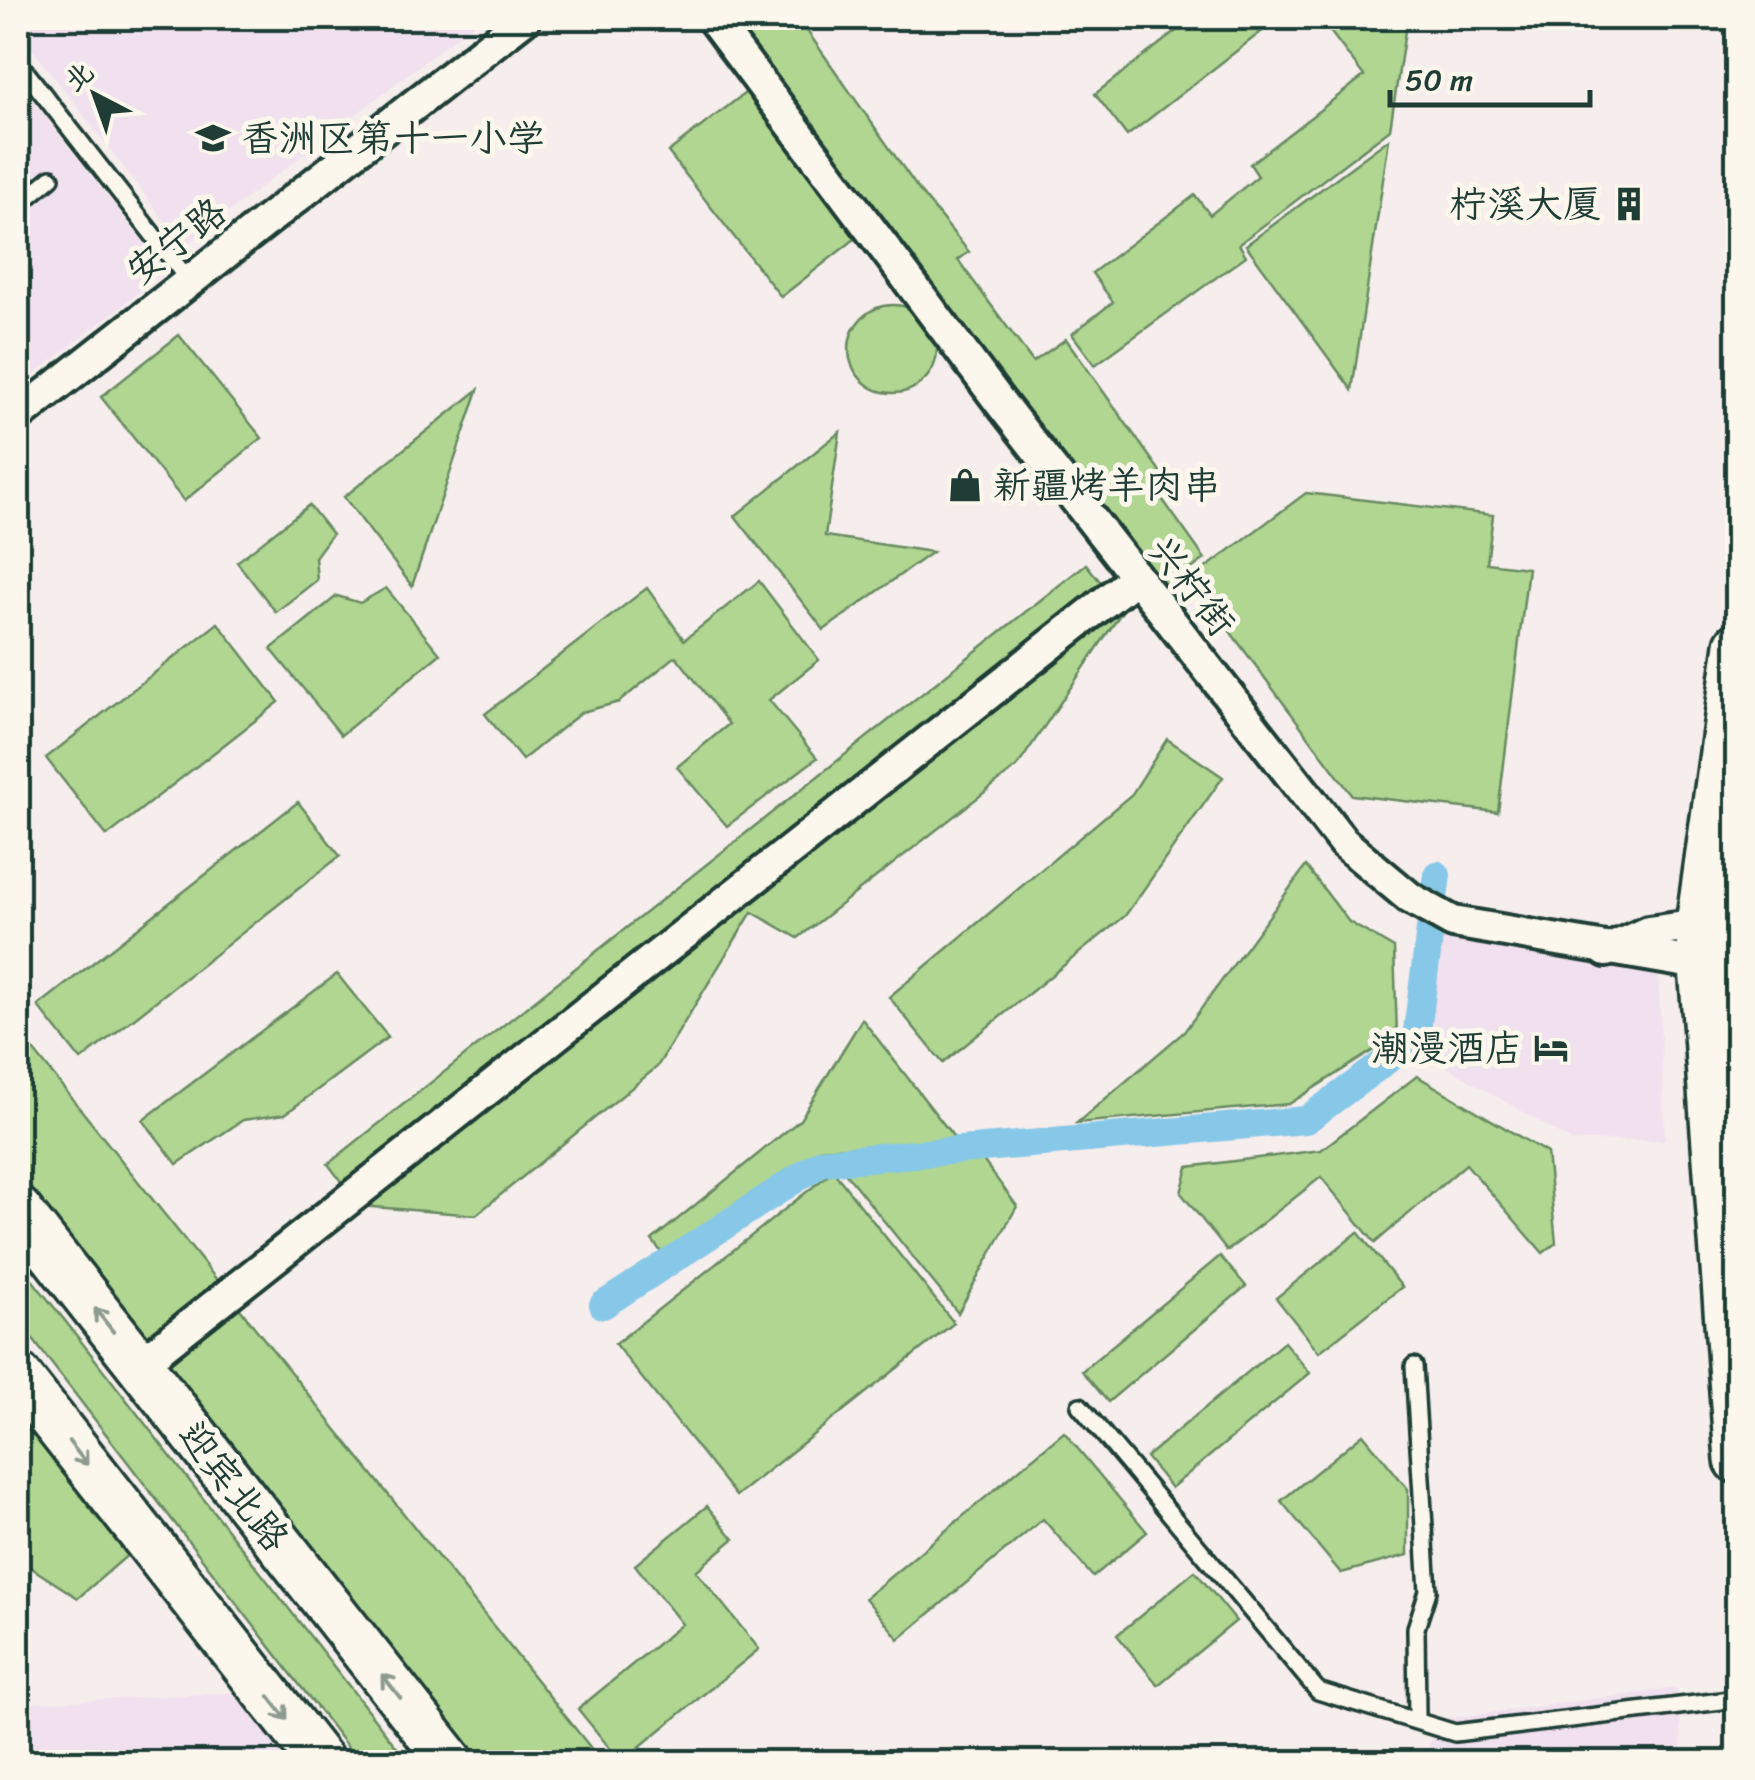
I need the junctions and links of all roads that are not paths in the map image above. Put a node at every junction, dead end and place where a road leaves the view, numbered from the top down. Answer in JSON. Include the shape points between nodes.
{"nodes":[{"id":1,"x":525,"y":18,"type":"edge"},
{"id":2,"x":712,"y":18,"type":"edge"},
{"id":3,"x":18,"y":62,"type":"edge"},
{"id":4,"x":51,"y":178,"type":"dead end"},
{"id":5,"x":18,"y":205,"type":"edge"},
{"id":6,"x":189,"y":281,"type":"junction"},
{"id":7,"x":18,"y":416,"type":"edge"},
{"id":8,"x":1135,"y":578,"type":"junction"},
{"id":9,"x":1738,"y":645,"type":"edge"},
{"id":10,"x":1718,"y":947,"type":"edge"},
{"id":11,"x":18,"y":1210,"type":"edge"},
{"id":12,"x":1732,"y":1297,"type":"edge"},
{"id":13,"x":139,"y":1365,"type":"junction"},
{"id":14,"x":1414,"y":1366,"type":"dead end"},
{"id":15,"x":18,"y":1376,"type":"edge"},
{"id":16,"x":1080,"y":1406,"type":"dead end"},
{"id":17,"x":1738,"y":1460,"type":"edge"},
{"id":18,"x":1738,"y":1699,"type":"edge"},
{"id":19,"x":1416,"y":1718,"type":"junction"},
{"id":20,"x":321,"y":1762,"type":"edge"},
{"id":21,"x":451,"y":1762,"type":"edge"}],
"edges":[{"from":1,"to":6,"type":"street","name":"安宁路"},
{"from":2,"to":8,"type":"street","name":"兴柠街"},
{"from":3,"to":6,"type":"lane"},
{"from":4,"to":5,"type":"lane"},
{"from":6,"to":7,"type":"street","name":"安宁路"},
{"from":8,"to":10,"type":"street","name":"兴柠街","via":[[1305,798],[1388,882],[1432,914],[1606,951],[1648,932]]},
{"from":8,"to":13,"type":"street"},
{"from":9,"to":10,"type":"main road"},
{"from":10,"to":12,"type":"main road"},
{"from":13,"to":11,"type":"main road","name":"迎宾北路","one_way":true},
{"from":12,"to":17,"type":"main road"},
{"from":21,"to":13,"type":"main road","name":"迎宾北路","one_way":true},
{"from":14,"to":19,"type":"lane","via":[[1428,1590],[1416,1628]]},
{"from":15,"to":20,"type":"main road","one_way":true},
{"from":16,"to":19,"type":"lane","via":[[1318,1691]]},
{"from":18,"to":19,"type":"lane","via":[[1454,1733]]}]}
